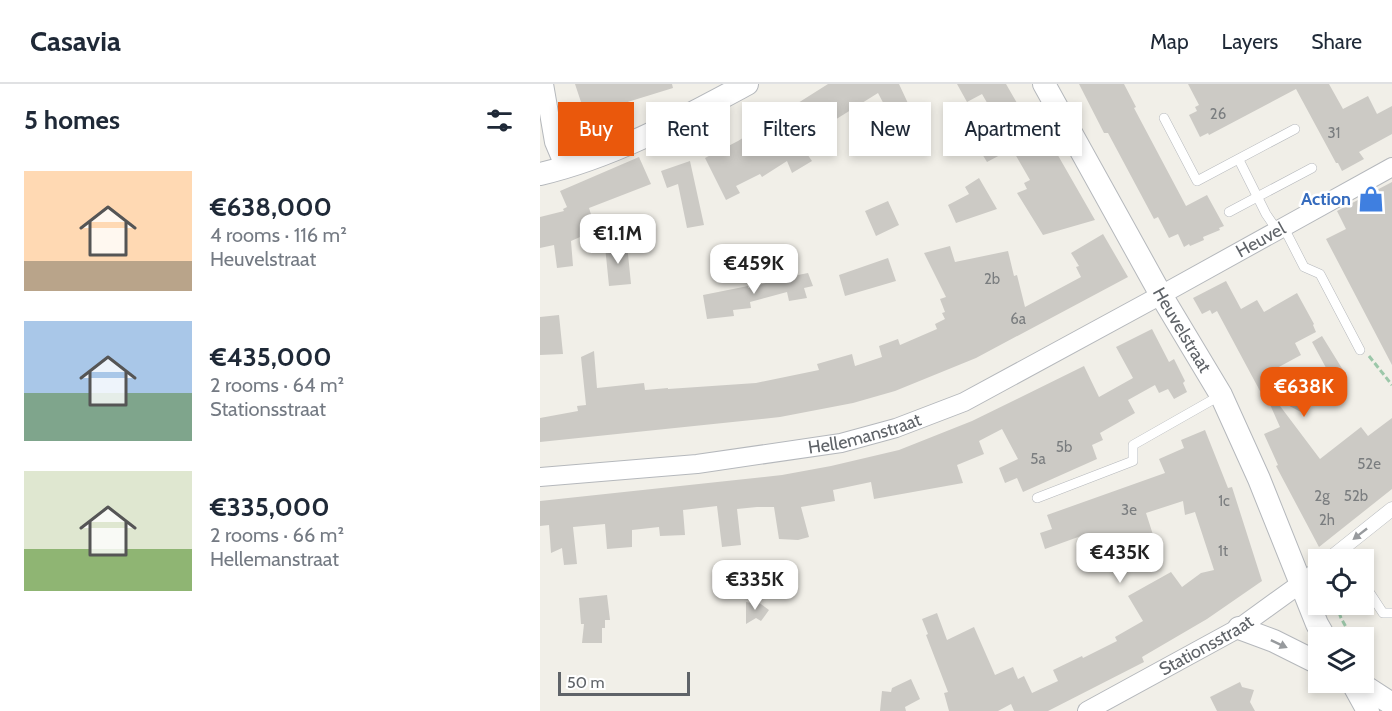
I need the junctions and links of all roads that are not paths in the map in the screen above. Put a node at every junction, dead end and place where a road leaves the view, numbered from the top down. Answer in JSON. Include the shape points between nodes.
{"nodes":[{"id":1,"x":544,"y":84,"type":"edge"},
{"id":2,"x":747,"y":84,"type":"edge"},
{"id":3,"x":1044,"y":84,"type":"edge"},
{"id":4,"x":1164,"y":118,"type":"dead end"},
{"id":5,"x":1295,"y":129,"type":"dead end"},
{"id":6,"x":1239,"y":160,"type":"junction"},
{"id":7,"x":1392,"y":167,"type":"edge"},
{"id":8,"x":565,"y":168,"type":"junction"},
{"id":9,"x":1312,"y":168,"type":"dead end"},
{"id":10,"x":540,"y":174,"type":"edge"},
{"id":11,"x":1258,"y":197,"type":"junction"},
{"id":12,"x":1229,"y":212,"type":"dead end"},
{"id":13,"x":1280,"y":228,"type":"junction"},
{"id":14,"x":1161,"y":296,"type":"junction"},
{"id":15,"x":1360,"y":350,"type":"road end"},
{"id":16,"x":1221,"y":395,"type":"junction"},
{"id":17,"x":540,"y":477,"type":"edge"},
{"id":18,"x":1037,"y":498,"type":"dead end"},
{"id":19,"x":1392,"y":509,"type":"edge"},
{"id":20,"x":1342,"y":549,"type":"edge"},
{"id":21,"x":1308,"y":576,"type":"edge"},
{"id":22,"x":1300,"y":584,"type":"junction"},
{"id":23,"x":1374,"y":599,"type":"edge"},
{"id":24,"x":1392,"y":613,"type":"edge"},
{"id":25,"x":1319,"y":627,"type":"edge"},
{"id":26,"x":1239,"y":628,"type":"junction"},
{"id":27,"x":1308,"y":658,"type":"edge"},
{"id":28,"x":1374,"y":692,"type":"edge"},
{"id":29,"x":1358,"y":693,"type":"edge"},
{"id":30,"x":1392,"y":704,"type":"edge"},
{"id":31,"x":1087,"y":711,"type":"edge"},
{"id":32,"x":1368,"y":711,"type":"edge"}],
"edges":[{"from":1,"to":8,"type":"street","via":[[554,142]]},
{"from":2,"to":8,"type":"street","via":[[673,124]]},
{"from":3,"to":14,"type":"street","name":"Heuvelstraat"},
{"from":4,"to":6,"type":"lane","via":[[1197,181]]},
{"from":5,"to":6,"type":"lane"},
{"from":6,"to":11,"type":"lane"},
{"from":7,"to":13,"type":"street","name":"Heuvel"},
{"from":8,"to":10,"type":"street"},
{"from":9,"to":11,"type":"lane"},
{"from":11,"to":12,"type":"lane"},
{"from":11,"to":13,"type":"lane"},
{"from":13,"to":14,"type":"street","name":"Heuvel"},
{"from":13,"to":15,"type":"lane","via":[[1304,267],[1320,274]]},
{"from":14,"to":16,"type":"street","name":"Heuvelstraat"},
{"from":14,"to":17,"type":"street","name":"Hellemanstraat","via":[[964,402],[896,428],[841,443],[697,464]]},
{"from":16,"to":18,"type":"lane","via":[[1133,445],[1133,461]]},
{"from":16,"to":22,"type":"street","name":"Heuvelstraat","via":[[1259,478]]},
{"from":19,"to":20,"type":"street","one_way":true},
{"from":21,"to":22,"type":"street","name":"Stationsstraat"},
{"from":22,"to":25,"type":"street","name":"Heuvelstraat"},
{"from":22,"to":26,"type":"street","name":"Stationsstraat"},
{"from":23,"to":24,"type":"lane","via":[[1383,613]]},
{"from":26,"to":27,"type":"street","one_way":true},
{"from":26,"to":31,"type":"street","name":"Stationsstraat"},
{"from":28,"to":30,"type":"street"},
{"from":29,"to":32,"type":"street"}]}
